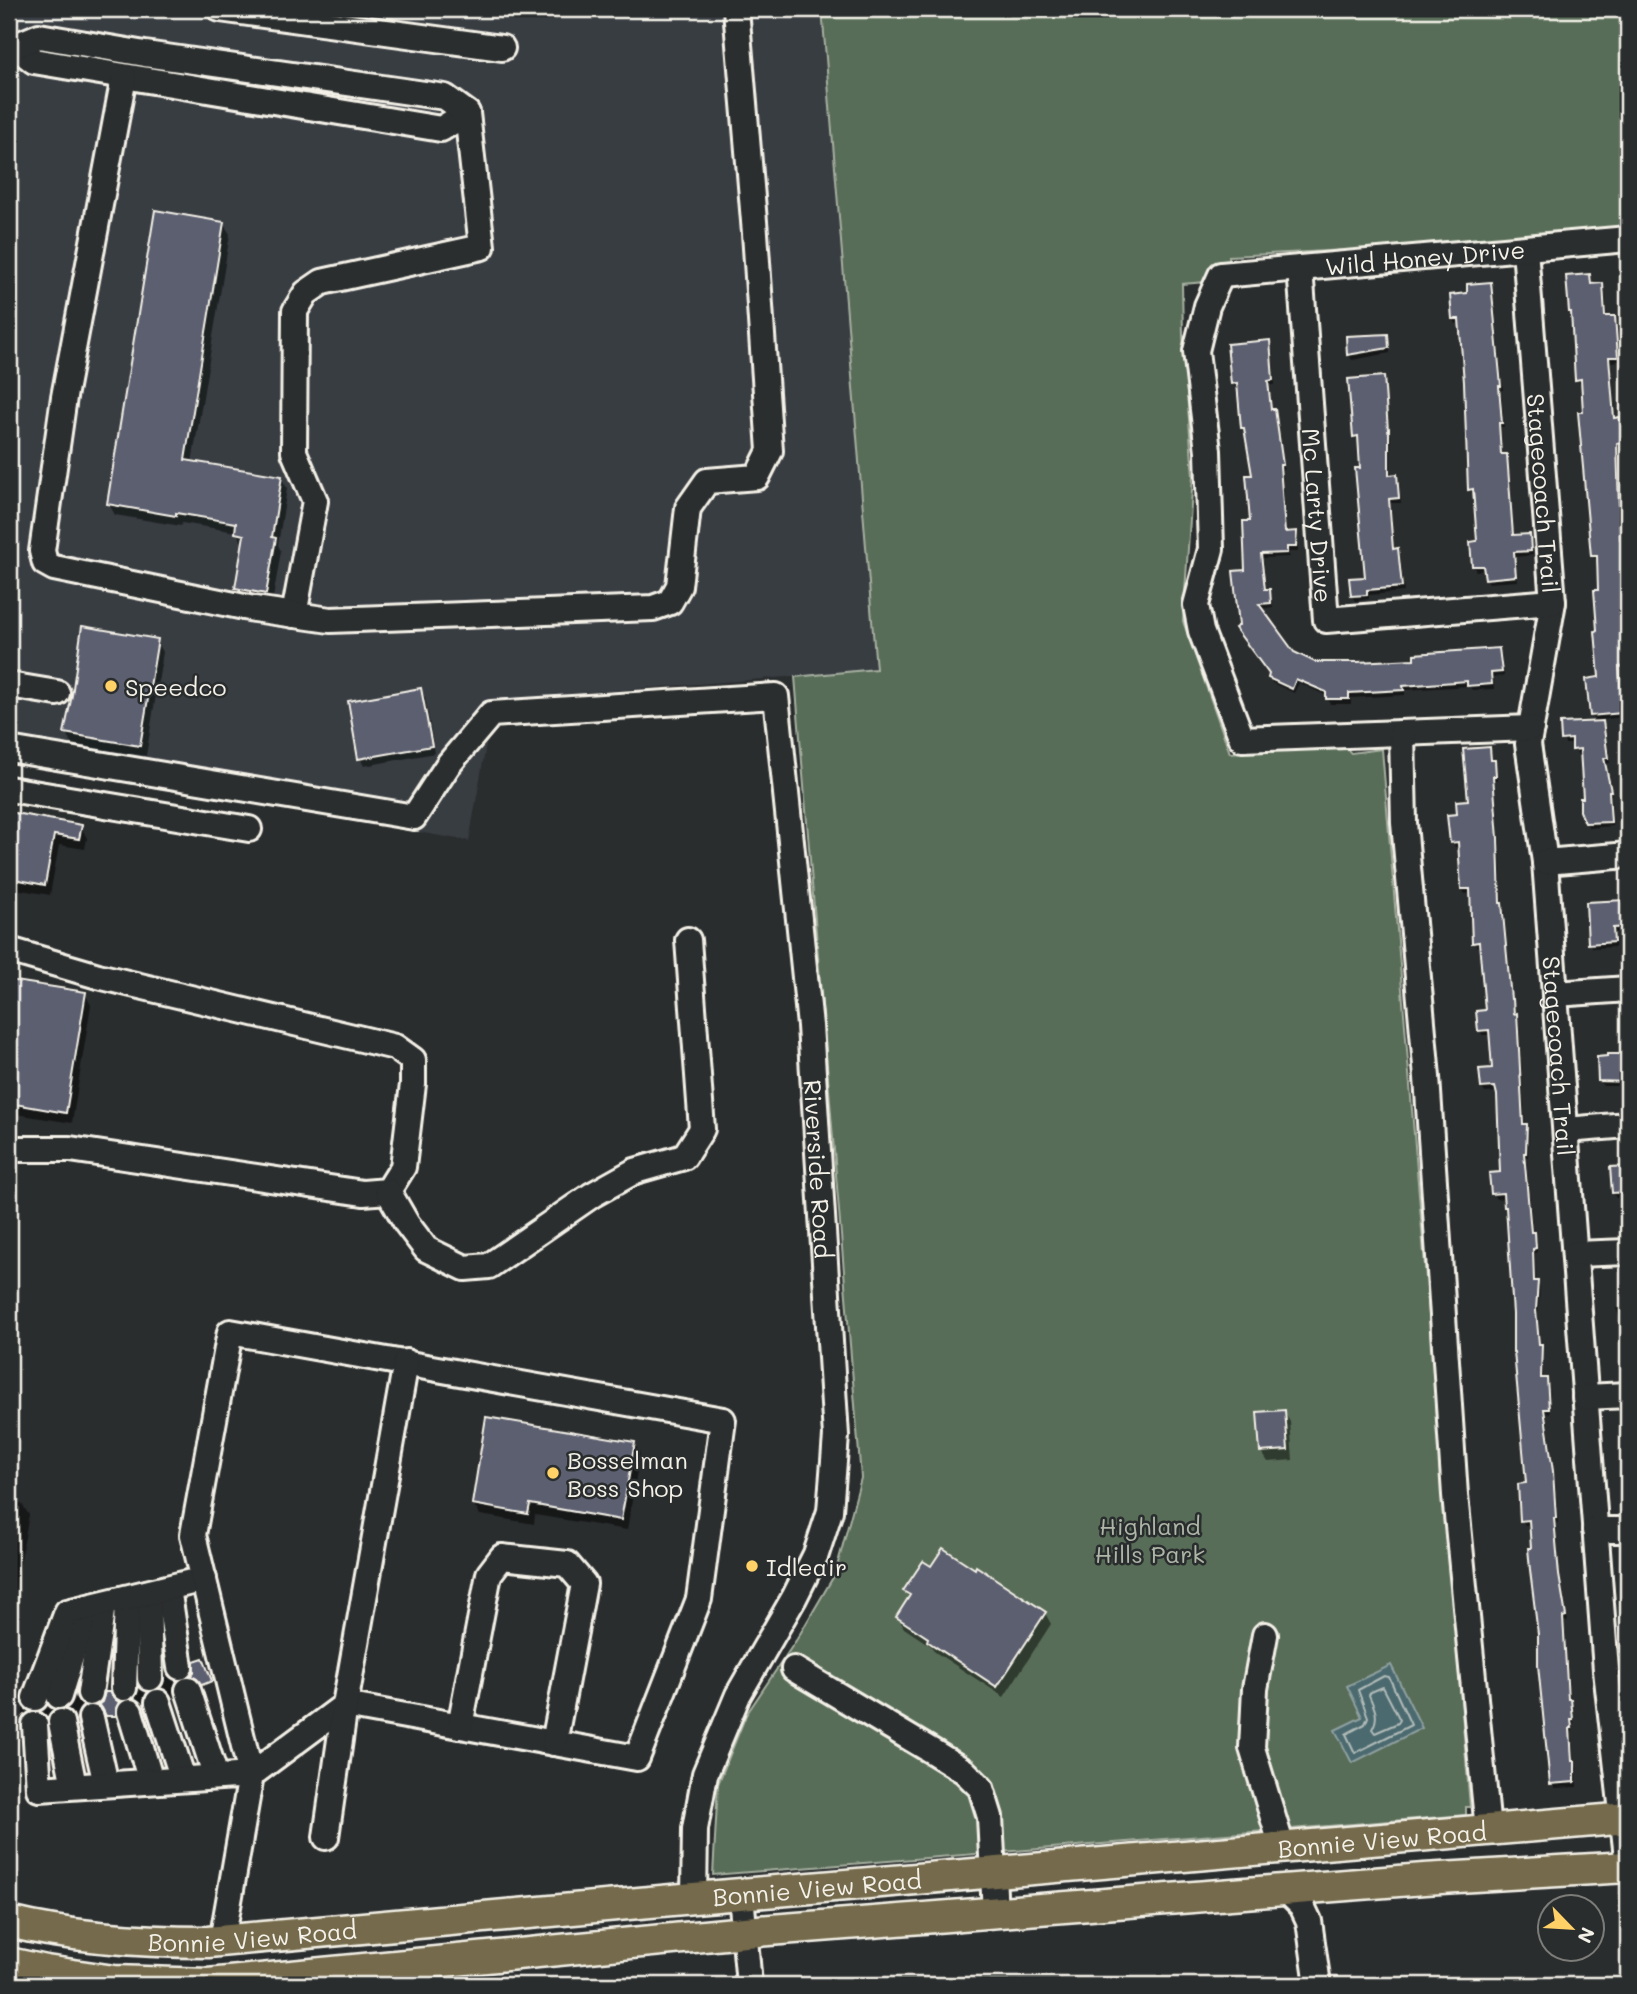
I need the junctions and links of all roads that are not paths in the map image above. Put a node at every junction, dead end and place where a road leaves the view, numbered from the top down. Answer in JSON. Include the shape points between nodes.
{"nodes":[{"id":1,"x":220,"y":9,"type":"edge"},
{"id":2,"x":736,"y":9,"type":"edge"},
{"id":3,"x":12,"y":45,"type":"edge"},
{"id":4,"x":502,"y":48,"type":"dead end"},
{"id":5,"x":124,"y":77,"type":"junction"},
{"id":6,"x":467,"y":113,"type":"junction"},
{"id":7,"x":1628,"y":239,"type":"edge"},
{"id":8,"x":1525,"y":249,"type":"junction"},
{"id":9,"x":1300,"y":268,"type":"junction"},
{"id":10,"x":1553,"y":602,"type":"junction"},
{"id":11,"x":295,"y":615,"type":"junction"},
{"id":12,"x":9,"y":685,"type":"edge"},
{"id":13,"x":57,"y":692,"type":"dead end"},
{"id":14,"x":1531,"y":728,"type":"junction"},
{"id":15,"x":1402,"y":733,"type":"junction"},
{"id":16,"x":9,"y":749,"type":"edge"},
{"id":17,"x":9,"y":789,"type":"edge"},
{"id":18,"x":249,"y":829,"type":"dead end"},
{"id":19,"x":1628,"y":855,"type":"edge"},
{"id":20,"x":1545,"y":862,"type":"junction"},
{"id":21,"x":688,"y":940,"type":"dead end"},
{"id":22,"x":9,"y":950,"type":"edge"},
{"id":23,"x":1628,"y":989,"type":"edge"},
{"id":24,"x":1555,"y":994,"type":"junction"},
{"id":25,"x":1628,"y":1125,"type":"edge"},
{"id":26,"x":1566,"y":1129,"type":"junction"},
{"id":27,"x":9,"y":1149,"type":"edge"},
{"id":28,"x":388,"y":1191,"type":"junction"},
{"id":29,"x":1628,"y":1252,"type":"edge"},
{"id":30,"x":1575,"y":1254,"type":"junction"},
{"id":31,"x":406,"y":1362,"type":"junction"},
{"id":32,"x":1628,"y":1395,"type":"edge"},
{"id":33,"x":1585,"y":1397,"type":"junction"},
{"id":34,"x":1595,"y":1530,"type":"junction"},
{"id":35,"x":1628,"y":1530,"type":"edge"},
{"id":36,"x":204,"y":1579,"type":"junction"},
{"id":37,"x":126,"y":1598,"type":"junction"},
{"id":38,"x":1265,"y":1634,"type":"dead end"},
{"id":39,"x":180,"y":1667,"type":"dead end"},
{"id":40,"x":794,"y":1669,"type":"dead end"},
{"id":41,"x":1617,"y":1670,"type":"edge"},
{"id":42,"x":150,"y":1678,"type":"dead end"},
{"id":43,"x":188,"y":1690,"type":"dead end"},
{"id":44,"x":47,"y":1697,"type":"dead end"},
{"id":45,"x":158,"y":1702,"type":"dead end"},
{"id":46,"x":345,"y":1705,"type":"junction"},
{"id":47,"x":61,"y":1722,"type":"dead end"},
{"id":48,"x":35,"y":1725,"type":"dead end"},
{"id":49,"x":460,"y":1726,"type":"junction"},
{"id":50,"x":554,"y":1743,"type":"junction"},
{"id":51,"x":251,"y":1774,"type":"junction"},
{"id":52,"x":216,"y":1777,"type":"junction"},
{"id":53,"x":183,"y":1779,"type":"junction"},
{"id":54,"x":151,"y":1781,"type":"junction"},
{"id":55,"x":106,"y":1784,"type":"junction"},
{"id":56,"x":74,"y":1786,"type":"junction"},
{"id":57,"x":1626,"y":1818,"type":"edge"},
{"id":58,"x":1488,"y":1830,"type":"junction"},
{"id":59,"x":326,"y":1837,"type":"dead end"},
{"id":60,"x":1282,"y":1847,"type":"junction"},
{"id":61,"x":1628,"y":1866,"type":"edge"},
{"id":62,"x":993,"y":1872,"type":"junction"},
{"id":63,"x":1286,"y":1890,"type":"junction"},
{"id":64,"x":741,"y":1894,"type":"junction"},
{"id":65,"x":694,"y":1898,"type":"junction"},
{"id":66,"x":995,"y":1913,"type":"junction"},
{"id":67,"x":9,"y":1922,"type":"edge"},
{"id":68,"x":746,"y":1932,"type":"junction"},
{"id":69,"x":222,"y":1941,"type":"junction"},
{"id":70,"x":9,"y":1962,"type":"edge"},
{"id":71,"x":261,"y":1982,"type":"edge"},
{"id":72,"x":208,"y":1985,"type":"edge"},
{"id":73,"x":749,"y":1985,"type":"edge"},
{"id":74,"x":1318,"y":1985,"type":"edge"}],
"edges":[{"from":1,"to":4,"type":"street"},
{"from":2,"to":11,"type":"street","via":[[770,451],[757,477],[707,481],[688,508],[679,586],[670,602],[653,608],[330,620]]},
{"from":3,"to":5,"type":"street","via":[[34,61]]},
{"from":3,"to":6,"type":"street","via":[[39,36],[445,97]]},
{"from":5,"to":6,"type":"street","via":[[441,129]]},
{"from":5,"to":11,"type":"street","via":[[64,397],[42,551],[45,563]]},
{"from":6,"to":11,"type":"street","via":[[482,247],[322,282],[306,293],[295,311],[294,452],[315,501]]},
{"from":7,"to":8,"type":"street","name":"Wild Honey Drive"},
{"from":8,"to":9,"type":"street","name":"Wild Honey Drive"},
{"from":8,"to":10,"type":"street","name":"Stagecoach Trail"},
{"from":9,"to":10,"type":"street","name":"Mc Larty Drive","via":[[1326,620]]},
{"from":9,"to":15,"type":"street","name":"Wild Honey Drive","via":[[1221,275],[1207,306],[1196,351],[1208,451],[1211,548],[1196,605],[1201,631],[1242,739]]},
{"from":10,"to":14,"type":"street","name":"Stagecoach Trail"},
{"from":12,"to":13,"type":"street"},
{"from":14,"to":15,"type":"street"},
{"from":14,"to":20,"type":"street","name":"Stagecoach Trail","via":[[1528,744]]},
{"from":15,"to":58,"type":"street","via":[[1404,822],[1427,1077],[1455,1495]]},
{"from":16,"to":65,"type":"street","name":"Riverside Road","via":[[414,817],[448,765],[491,715],[776,696],[810,1026],[836,1436],[830,1511],[816,1554],[738,1695],[705,1774],[695,1829]]},
{"from":17,"to":18,"type":"street"},
{"from":19,"to":20,"type":"street"},
{"from":20,"to":24,"type":"street","name":"Stagecoach Trail"},
{"from":21,"to":28,"type":"street","via":[[702,1129],[684,1157],[635,1171],[592,1195],[489,1266],[465,1268],[426,1249]]},
{"from":22,"to":28,"type":"street","via":[[97,976],[396,1046],[413,1060],[413,1084],[402,1167]]},
{"from":23,"to":24,"type":"street"},
{"from":24,"to":26,"type":"street","name":"Stagecoach Trail"},
{"from":25,"to":26,"type":"street"},
{"from":26,"to":30,"type":"street","name":"Stagecoach Trail"},
{"from":27,"to":28,"type":"street","via":[[70,1149],[363,1193]]},
{"from":29,"to":30,"type":"street"},
{"from":30,"to":33,"type":"street","name":"Stagecoach Trail"},
{"from":31,"to":36,"type":"street","via":[[230,1332],[193,1535]]},
{"from":31,"to":46,"type":"street"},
{"from":31,"to":50,"type":"street","via":[[723,1420],[699,1599],[637,1758]]},
{"from":32,"to":33,"type":"street"},
{"from":33,"to":34,"type":"street","name":"Stagecoach Trail"},
{"from":34,"to":35,"type":"street"},
{"from":34,"to":41,"type":"street","name":"Stagecoach Trail"},
{"from":36,"to":37,"type":"street"},
{"from":36,"to":51,"type":"street"},
{"from":37,"to":39,"type":"street"},
{"from":37,"to":42,"type":"street"},
{"from":37,"to":44,"type":"street"},
{"from":37,"to":54,"type":"street","via":[[127,1700]]},
{"from":37,"to":55,"type":"street","via":[[90,1706]]},
{"from":38,"to":60,"type":"street","via":[[1255,1689],[1252,1748]]},
{"from":40,"to":62,"type":"street","via":[[964,1771],[981,1788],[990,1816]]},
{"from":41,"to":57,"type":"street","name":"Stagecoach Trail"},
{"from":43,"to":52,"type":"street"},
{"from":45,"to":53,"type":"street"},
{"from":46,"to":49,"type":"street"},
{"from":46,"to":51,"type":"street"},
{"from":46,"to":59,"type":"street"},
{"from":47,"to":56,"type":"street"},
{"from":48,"to":56,"type":"street","via":[[39,1788]]},
{"from":49,"to":50,"type":"street"},
{"from":49,"to":50,"type":"street","via":[[489,1574],[502,1557],[567,1564],[584,1584]]},
{"from":51,"to":52,"type":"street"},
{"from":51,"to":69,"type":"street"},
{"from":52,"to":53,"type":"street"},
{"from":53,"to":54,"type":"street"},
{"from":54,"to":55,"type":"street"},
{"from":55,"to":56,"type":"street"},
{"from":57,"to":58,"type":"main road","name":"Bonnie View Road"},
{"from":57,"to":61,"type":"street","name":"Stagecoach Trail"},
{"from":58,"to":60,"type":"main road","name":"Bonnie View Road"},
{"from":60,"to":62,"type":"main road","name":"Bonnie View Road"},
{"from":60,"to":63,"type":"main road"},
{"from":61,"to":63,"type":"main road","name":"Bonnie View Road"},
{"from":62,"to":64,"type":"main road","name":"Bonnie View Road"},
{"from":62,"to":66,"type":"street"},
{"from":63,"to":66,"type":"main road","name":"Bonnie View Road"},
{"from":63,"to":74,"type":"street","via":[[1309,1921]]},
{"from":64,"to":65,"type":"main road","name":"Bonnie View Road"},
{"from":64,"to":68,"type":"street"},
{"from":65,"to":69,"type":"main road","name":"Bonnie View Road"},
{"from":66,"to":68,"type":"main road","name":"Bonnie View Road"},
{"from":67,"to":69,"type":"main road","name":"Bonnie View Road","via":[[116,1939]]},
{"from":68,"to":71,"type":"main road","name":"Bonnie View Road"},
{"from":68,"to":73,"type":"street"},
{"from":69,"to":72,"type":"main road"},
{"from":70,"to":72,"type":"main road","name":"Bonnie View Road","via":[[114,1981]]},
{"from":71,"to":72,"type":"main road","name":"Bonnie View Road"}]}
